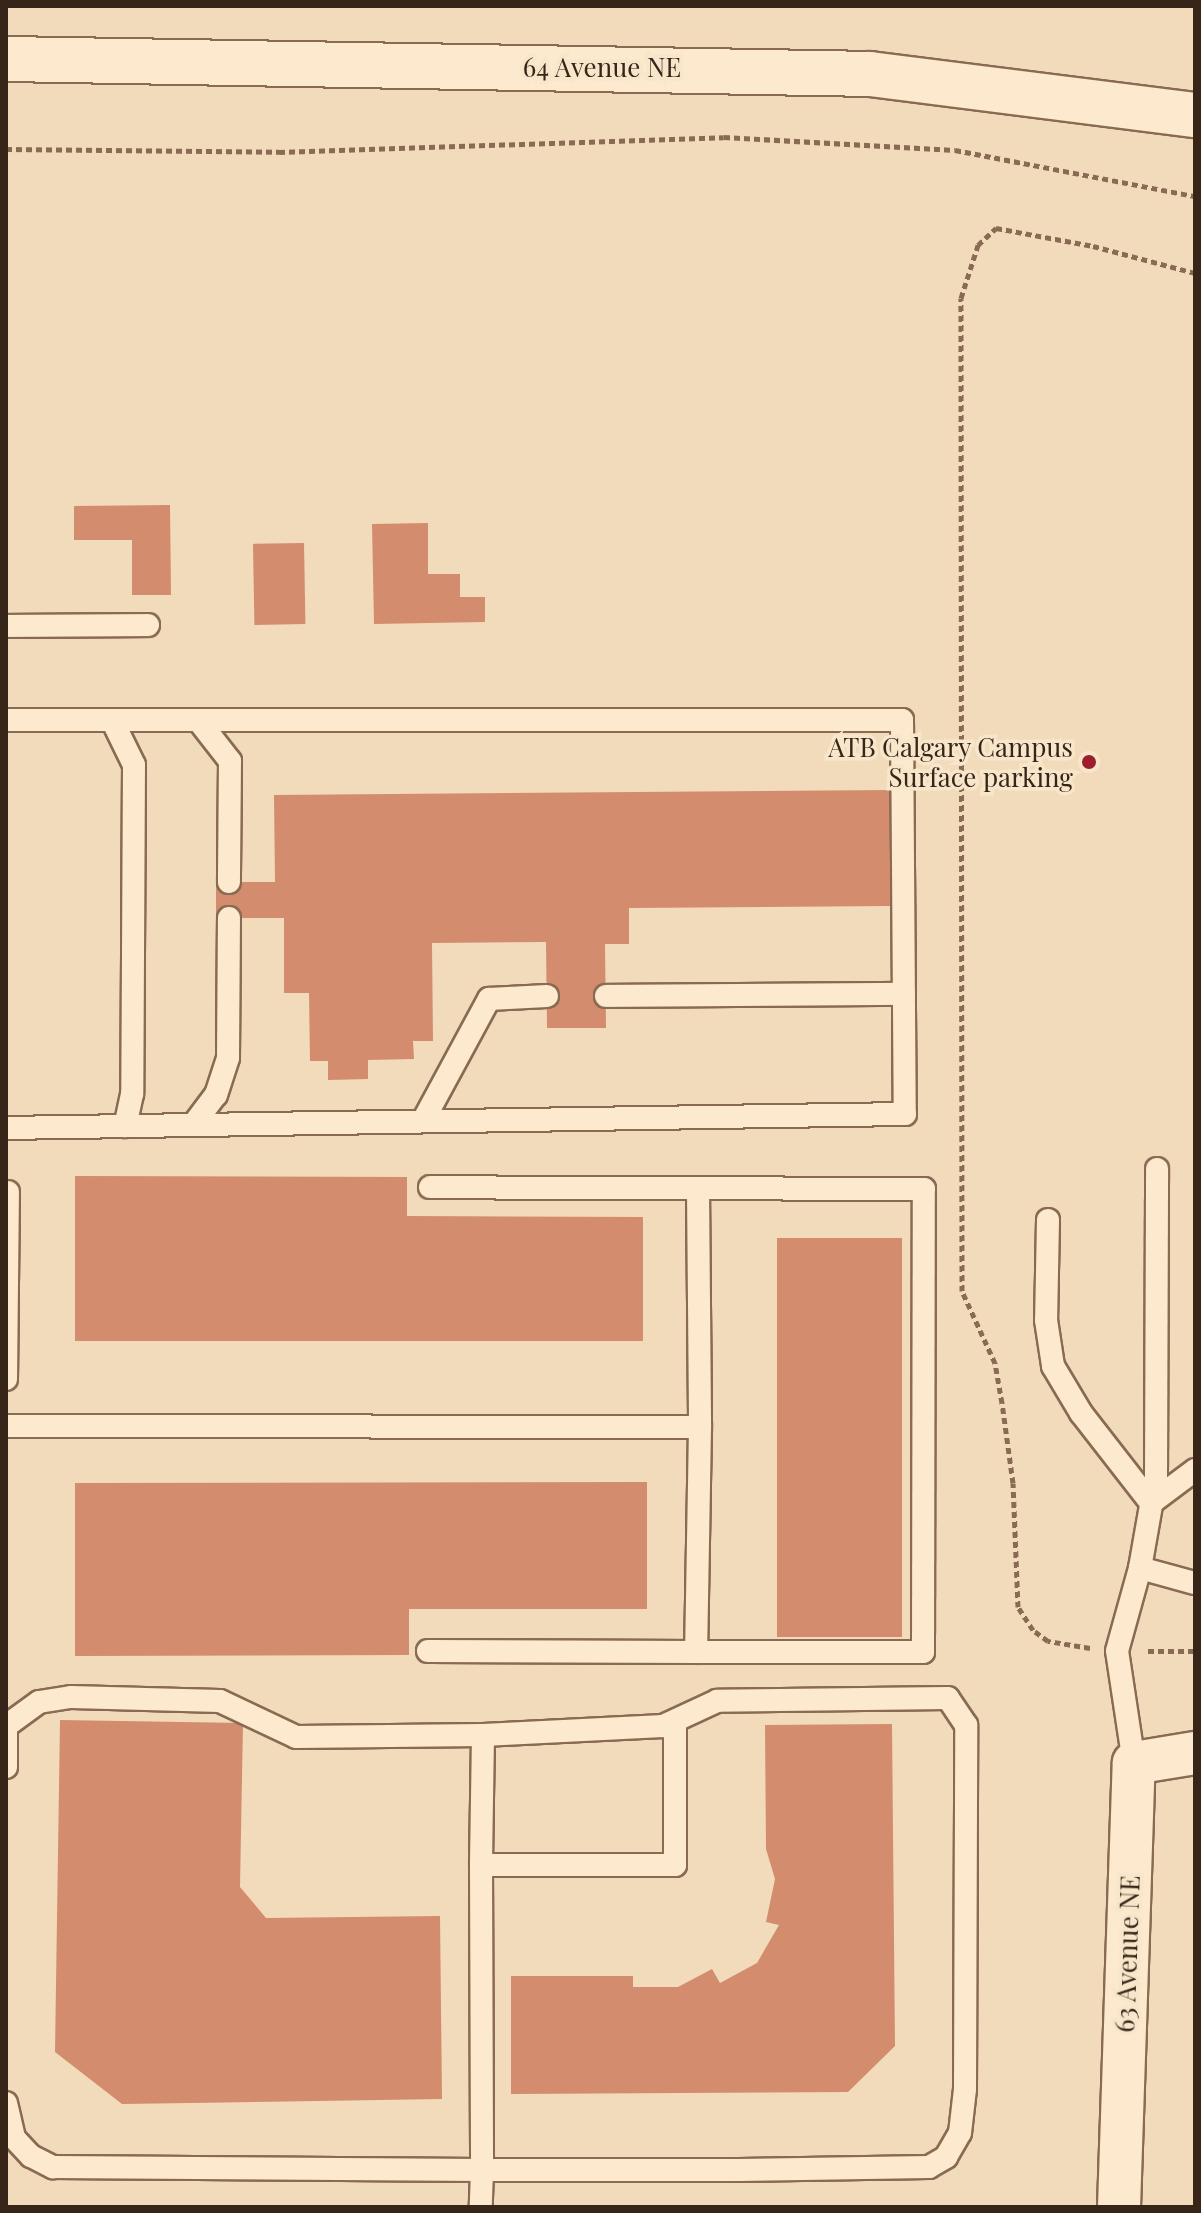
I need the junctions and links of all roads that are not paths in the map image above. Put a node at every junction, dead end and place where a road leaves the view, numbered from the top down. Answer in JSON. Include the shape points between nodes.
{"nodes":[{"id":1,"x":6,"y":59,"type":"edge"},
{"id":2,"x":1195,"y":115,"type":"edge"},
{"id":3,"x":148,"y":625,"type":"dead end"},
{"id":4,"x":6,"y":626,"type":"edge"},
{"id":5,"x":6,"y":720,"type":"edge"},
{"id":6,"x":112,"y":720,"type":"junction"},
{"id":7,"x":198,"y":720,"type":"junction"},
{"id":8,"x":229,"y":882,"type":"dead end"},
{"id":9,"x":229,"y":918,"type":"dead end"},
{"id":10,"x":904,"y":994,"type":"junction"},
{"id":11,"x":547,"y":996,"type":"dead end"},
{"id":12,"x":606,"y":996,"type":"dead end"},
{"id":13,"x":423,"y":1121,"type":"junction"},
{"id":14,"x":193,"y":1125,"type":"junction"},
{"id":15,"x":125,"y":1126,"type":"junction"},
{"id":16,"x":6,"y":1128,"type":"edge"},
{"id":17,"x":1157,"y":1169,"type":"dead end"},
{"id":18,"x":430,"y":1187,"type":"dead end"},
{"id":19,"x":698,"y":1189,"type":"junction"},
{"id":20,"x":8,"y":1192,"type":"edge"},
{"id":21,"x":1048,"y":1220,"type":"dead end"},
{"id":22,"x":6,"y":1379,"type":"edge"},
{"id":23,"x":6,"y":1426,"type":"edge"},
{"id":24,"x":700,"y":1427,"type":"junction"},
{"id":25,"x":1195,"y":1470,"type":"edge"},
{"id":26,"x":1151,"y":1503,"type":"junction"},
{"id":27,"x":1140,"y":1568,"type":"junction"},
{"id":28,"x":1195,"y":1583,"type":"edge"},
{"id":29,"x":428,"y":1651,"type":"dead end"},
{"id":30,"x":696,"y":1652,"type":"junction"},
{"id":31,"x":675,"y":1723,"type":"junction"},
{"id":32,"x":6,"y":1726,"type":"edge"},
{"id":33,"x":483,"y":1735,"type":"junction"},
{"id":34,"x":1195,"y":1753,"type":"edge"},
{"id":35,"x":1134,"y":1763,"type":"junction"},
{"id":36,"x":6,"y":1767,"type":"edge"},
{"id":37,"x":481,"y":1865,"type":"junction"},
{"id":38,"x":6,"y":2103,"type":"edge"},
{"id":39,"x":482,"y":2170,"type":"junction"},
{"id":40,"x":481,"y":2207,"type":"edge"},
{"id":41,"x":1119,"y":2207,"type":"edge"}],
"edges":[{"from":1,"to":2,"type":"street","name":"64 Avenue NE","via":[[870,74]]},
{"from":3,"to":4,"type":"lane"},
{"from":5,"to":6,"type":"lane"},
{"from":6,"to":7,"type":"lane"},
{"from":6,"to":15,"type":"lane","via":[[134,765],[132,1094]]},
{"from":7,"to":8,"type":"lane","via":[[230,761]]},
{"from":7,"to":10,"type":"lane","via":[[902,720]]},
{"from":9,"to":14,"type":"lane","via":[[228,1058],[216,1095]]},
{"from":10,"to":12,"type":"lane"},
{"from":10,"to":13,"type":"lane","via":[[905,1114]]},
{"from":11,"to":13,"type":"lane","via":[[489,999]]},
{"from":13,"to":14,"type":"lane"},
{"from":14,"to":15,"type":"lane"},
{"from":15,"to":16,"type":"lane"},
{"from":17,"to":26,"type":"lane","via":[[1156,1477]]},
{"from":18,"to":19,"type":"lane"},
{"from":19,"to":24,"type":"lane"},
{"from":19,"to":30,"type":"lane","via":[[924,1189],[923,1652]]},
{"from":20,"to":22,"type":"lane"},
{"from":21,"to":26,"type":"lane","via":[[1046,1320],[1053,1366],[1081,1413]]},
{"from":23,"to":24,"type":"lane"},
{"from":24,"to":30,"type":"lane"},
{"from":25,"to":26,"type":"lane"},
{"from":26,"to":27,"type":"lane"},
{"from":27,"to":28,"type":"lane"},
{"from":27,"to":35,"type":"lane","via":[[1117,1651]]},
{"from":29,"to":30,"type":"lane"},
{"from":31,"to":33,"type":"lane"},
{"from":31,"to":37,"type":"lane","via":[[675,1865]]},
{"from":31,"to":39,"type":"lane","via":[[717,1701],[935,1697],[948,1698],[959,1709],[966,1725],[965,2089],[960,2133],[946,2157],[929,2167]]},
{"from":32,"to":33,"type":"lane","via":[[39,1702],[71,1697],[220,1701],[296,1737]]},
{"from":32,"to":36,"type":"lane"},
{"from":33,"to":37,"type":"lane"},
{"from":34,"to":35,"type":"street"},
{"from":35,"to":41,"type":"street","name":"63 Avenue NE"},
{"from":37,"to":39,"type":"lane"},
{"from":38,"to":39,"type":"lane","via":[[14,2138],[31,2156],[53,2167]]},
{"from":39,"to":40,"type":"lane"}]}
